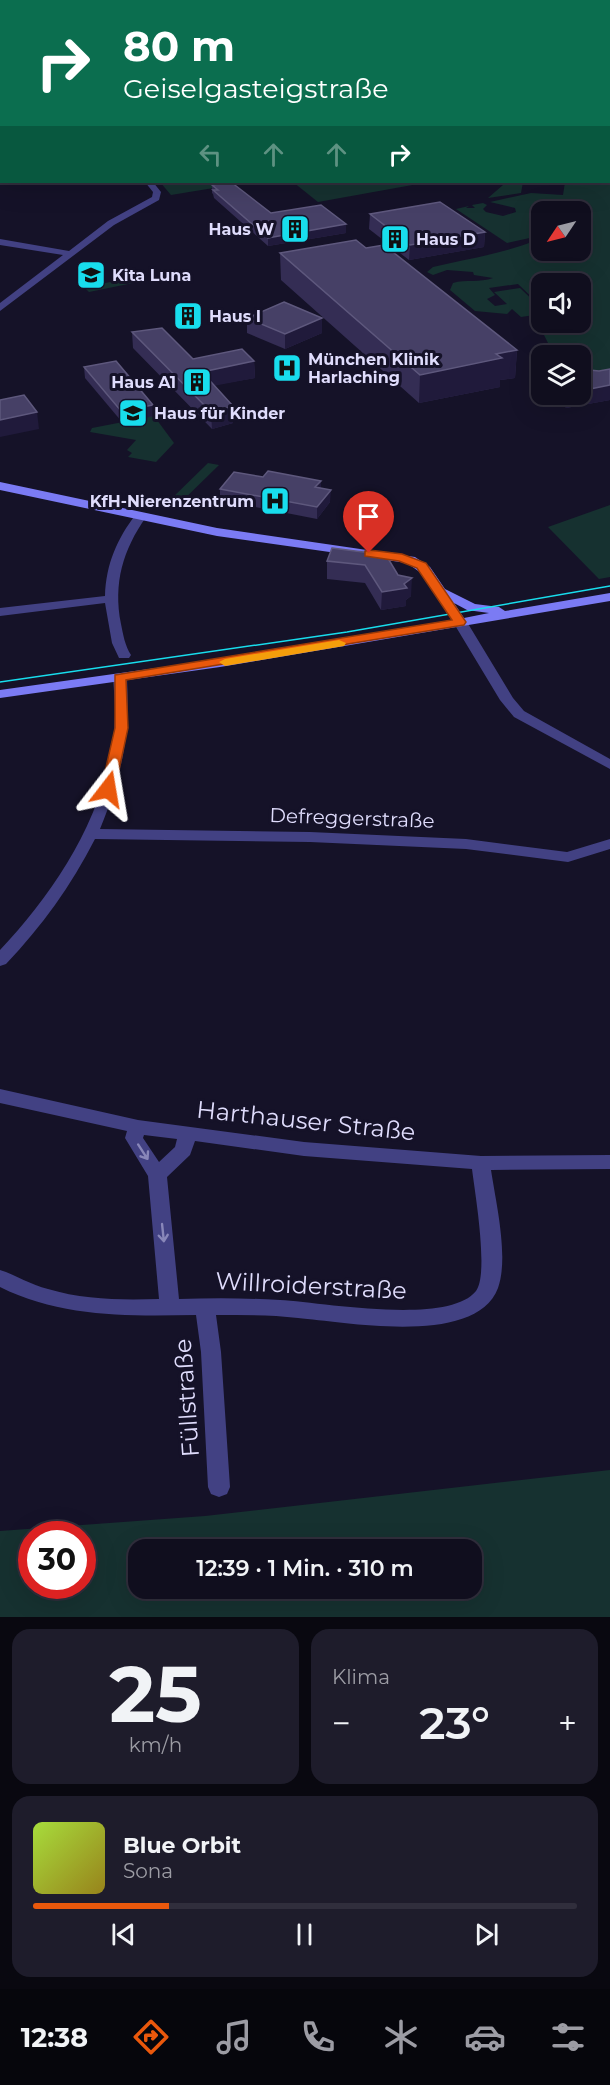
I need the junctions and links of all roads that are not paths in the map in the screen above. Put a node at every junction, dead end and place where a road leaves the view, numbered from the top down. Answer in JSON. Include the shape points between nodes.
{"nodes":[{"id":1,"x":150,"y":183,"type":"edge"},
{"id":2,"x":0,"y":242,"type":"edge"},
{"id":3,"x":71,"y":254,"type":"junction"},
{"id":4,"x":0,"y":308,"type":"edge"},
{"id":5,"x":0,"y":486,"type":"edge"},
{"id":6,"x":140,"y":517,"type":"junction"},
{"id":7,"x":441,"y":591,"type":"junction"},
{"id":8,"x":610,"y":597,"type":"edge"},
{"id":9,"x":110,"y":599,"type":"junction"},
{"id":10,"x":0,"y":612,"type":"edge"},
{"id":11,"x":520,"y":612,"type":"junction"},
{"id":12,"x":460,"y":622,"type":"junction"},
{"id":13,"x":124,"y":655,"type":"dead end"},
{"id":14,"x":120,"y":678,"type":"junction"},
{"id":15,"x":0,"y":694,"type":"edge"},
{"id":16,"x":610,"y":765,"type":"edge"},
{"id":17,"x":89,"y":834,"type":"junction"},
{"id":18,"x":610,"y":844,"type":"edge"},
{"id":19,"x":0,"y":960,"type":"edge"},
{"id":20,"x":0,"y":1096,"type":"edge"},
{"id":21,"x":138,"y":1127,"type":"junction"},
{"id":22,"x":188,"y":1135,"type":"junction"},
{"id":23,"x":610,"y":1162,"type":"edge"},
{"id":24,"x":481,"y":1163,"type":"junction"},
{"id":25,"x":158,"y":1174,"type":"junction"},
{"id":26,"x":0,"y":1278,"type":"edge"},
{"id":27,"x":170,"y":1306,"type":"junction"},
{"id":28,"x":205,"y":1306,"type":"junction"},
{"id":29,"x":219,"y":1487,"type":"dead end"}],
"edges":[{"from":1,"to":3,"type":"street","via":[[157,192],[156,198],[114,220]]},
{"from":2,"to":3,"type":"street"},
{"from":3,"to":4,"type":"street"},
{"from":5,"to":6,"type":"street"},
{"from":6,"to":7,"type":"street","via":[[248,537],[402,557],[417,562]]},
{"from":6,"to":9,"type":"street","via":[[119,551]]},
{"from":7,"to":11,"type":"street","via":[[472,607]]},
{"from":7,"to":12,"type":"street"},
{"from":8,"to":11,"type":"street"},
{"from":9,"to":10,"type":"street"},
{"from":9,"to":13,"type":"street"},
{"from":11,"to":12,"type":"street"},
{"from":12,"to":14,"type":"street"},
{"from":12,"to":16,"type":"street","via":[[519,714]]},
{"from":14,"to":15,"type":"street"},
{"from":14,"to":17,"type":"street","via":[[121,728],[116,756],[108,789]]},
{"from":17,"to":18,"type":"street","name":"Defreggerstraße","via":[[430,842],[568,857]]},
{"from":17,"to":19,"type":"street","via":[[51,904]]},
{"from":20,"to":21,"type":"street","name":"Harthauser Straße"},
{"from":21,"to":22,"type":"street","name":"Harthauser Straße"},
{"from":21,"to":25,"type":"street","one_way":true,"via":[[134,1138]]},
{"from":22,"to":24,"type":"street","name":"Harthauser Straße"},
{"from":22,"to":25,"type":"street","via":[[183,1150]]},
{"from":23,"to":24,"type":"street","name":"Harthauser Straße"},
{"from":24,"to":28,"type":"street","name":"Willroiderstraße","via":[[493,1271],[488,1291],[475,1305],[457,1313],[429,1317]]},
{"from":25,"to":27,"type":"street","one_way":true},
{"from":26,"to":27,"type":"street","name":"Willroiderstraße","via":[[17,1288],[76,1303]]},
{"from":27,"to":28,"type":"street","name":"Willroiderstraße"},
{"from":28,"to":29,"type":"street","name":"Füllstraße"}]}
